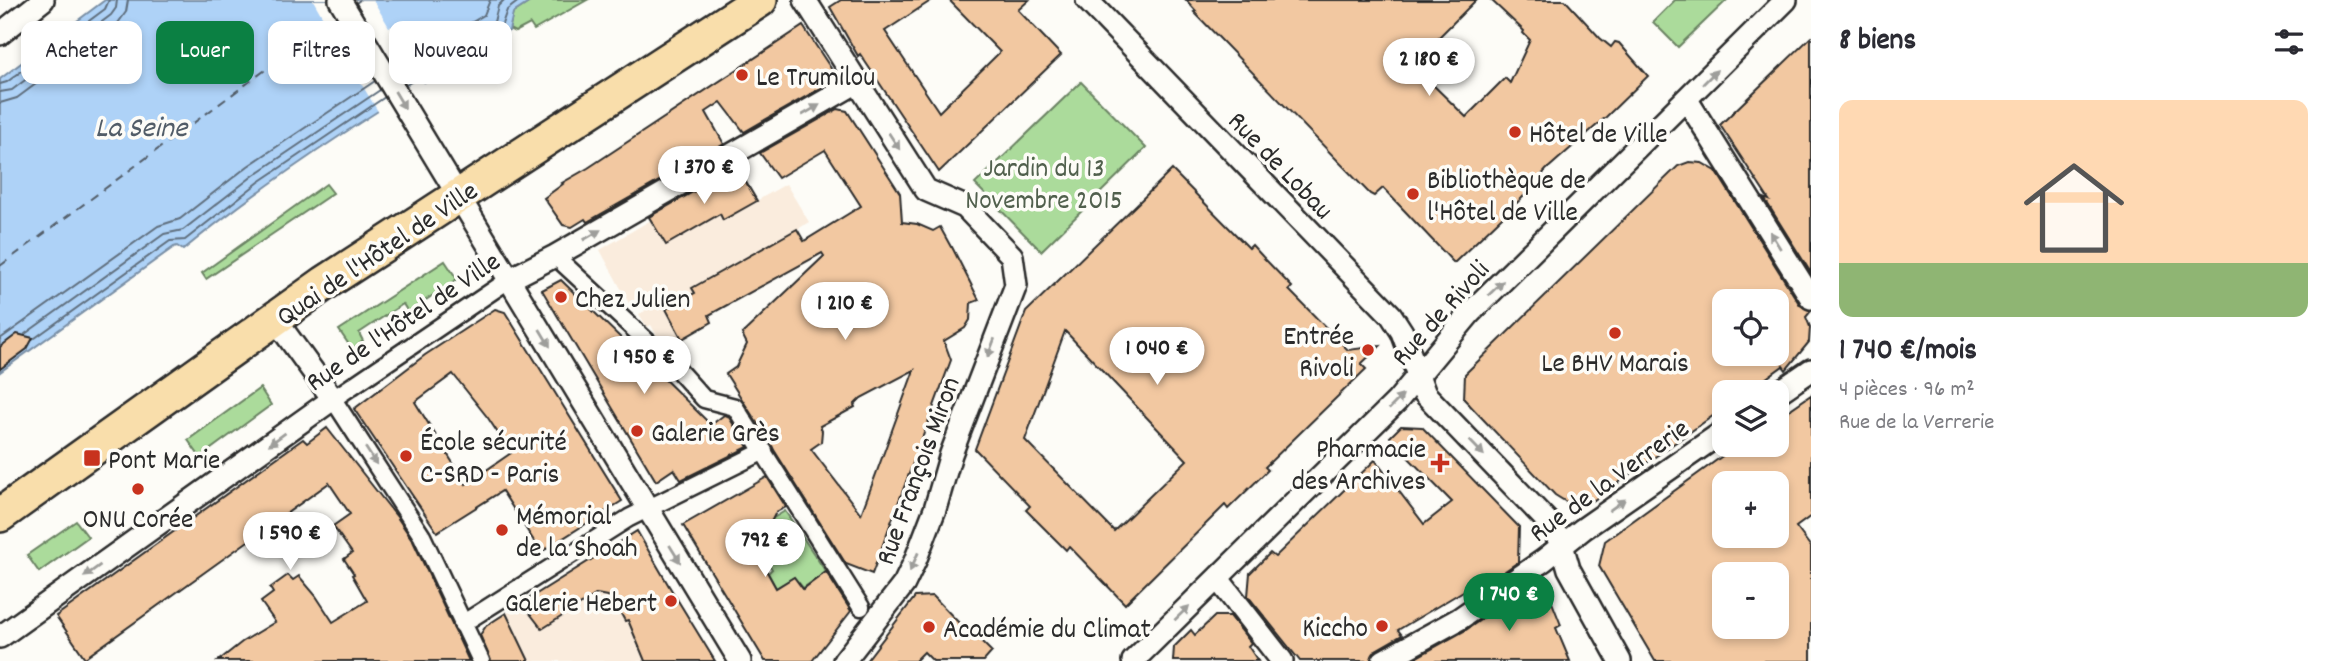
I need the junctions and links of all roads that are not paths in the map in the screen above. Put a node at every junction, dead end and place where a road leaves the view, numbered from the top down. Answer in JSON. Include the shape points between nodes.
{"nodes":[{"id":1,"x":43,"y":0,"type":"edge"},
{"id":2,"x":340,"y":0,"type":"edge"},
{"id":3,"x":760,"y":0,"type":"edge"},
{"id":4,"x":805,"y":0,"type":"edge"},
{"id":5,"x":1087,"y":0,"type":"edge"},
{"id":6,"x":1786,"y":0,"type":"edge"},
{"id":7,"x":0,"y":34,"type":"edge"},
{"id":8,"x":856,"y":83,"type":"junction"},
{"id":9,"x":1687,"y":100,"type":"junction"},
{"id":10,"x":459,"y":196,"type":"junction"},
{"id":11,"x":555,"y":256,"type":"junction"},
{"id":12,"x":510,"y":279,"type":"junction"},
{"id":13,"x":1811,"y":298,"type":"edge"},
{"id":14,"x":275,"y":318,"type":"junction"},
{"id":15,"x":1811,"y":370,"type":"edge"},
{"id":16,"x":1420,"y":377,"type":"junction"},
{"id":17,"x":1789,"y":385,"type":"edge"},
{"id":18,"x":332,"y":399,"type":"junction"},
{"id":19,"x":1712,"y":439,"type":"edge"},
{"id":20,"x":764,"y":451,"type":"junction"},
{"id":21,"x":648,"y":510,"type":"junction"},
{"id":22,"x":0,"y":515,"type":"edge"},
{"id":23,"x":1562,"y":545,"type":"junction"},
{"id":24,"x":1218,"y":579,"type":"junction"},
{"id":25,"x":866,"y":615,"type":"junction"},
{"id":26,"x":462,"y":624,"type":"junction"},
{"id":27,"x":0,"y":637,"type":"edge"},
{"id":28,"x":481,"y":661,"type":"edge"},
{"id":29,"x":740,"y":661,"type":"edge"},
{"id":30,"x":844,"y":661,"type":"edge"},
{"id":31,"x":1133,"y":661,"type":"edge"},
{"id":32,"x":1282,"y":661,"type":"edge"},
{"id":33,"x":1383,"y":661,"type":"edge"},
{"id":34,"x":1620,"y":661,"type":"edge"}],
"edges":[{"from":1,"to":7,"type":"street"},
{"from":2,"to":10,"type":"street","one_way":true},
{"from":3,"to":10,"type":"main road","name":"Quai de l'Hôtel de Ville"},
{"from":4,"to":8,"type":"street"},
{"from":5,"to":16,"type":"street","name":"Rue de Lobau","via":[[1391,316]]},
{"from":9,"to":6,"type":"street","name":"Rue de Rivoli","one_way":true},
{"from":11,"to":8,"type":"street","name":"Rue de l'Hôtel de Ville","one_way":true},
{"from":8,"to":25,"type":"street","name":"Rue François Miron","one_way":true,"via":[[926,190],[965,207],[1012,256],[1016,285],[915,561],[904,584]]},
{"from":13,"to":9,"type":"street","one_way":true},
{"from":16,"to":9,"type":"street","name":"Rue de Rivoli","one_way":true,"via":[[1470,313]]},
{"from":10,"to":12,"type":"street"},
{"from":10,"to":14,"type":"main road","name":"Quai de l'Hôtel de Ville"},
{"from":11,"to":12,"type":"street","name":"Rue de l'Hôtel de Ville"},
{"from":11,"to":20,"type":"street","via":[[704,399],[735,407]]},
{"from":12,"to":18,"type":"street","name":"Rue de l'Hôtel de Ville"},
{"from":12,"to":21,"type":"street","one_way":true},
{"from":14,"to":18,"type":"street"},
{"from":14,"to":22,"type":"main road","name":"Quai de l'Hôtel de Ville"},
{"from":15,"to":17,"type":"street"},
{"from":16,"to":23,"type":"street","name":"Rue de Lobau","one_way":true,"via":[[1425,394],[1550,524]]},
{"from":24,"to":16,"type":"street","name":"Rue de Rivoli","one_way":true},
{"from":18,"to":26,"type":"street","one_way":true,"via":[[422,536]]},
{"from":18,"to":27,"type":"street","name":"Rue de l'Hôtel de Ville","one_way":true},
{"from":23,"to":19,"type":"street","name":"Rue de la Verrerie","one_way":true},
{"from":20,"to":21,"type":"street"},
{"from":20,"to":25,"type":"street"},
{"from":21,"to":26,"type":"street"},
{"from":21,"to":29,"type":"street","one_way":true},
{"from":23,"to":33,"type":"street","name":"Rue de la Verrerie","via":[[1459,620]]},
{"from":23,"to":34,"type":"street","name":"Rue de Lobau","via":[[1569,569]]},
{"from":31,"to":24,"type":"street","name":"Rue de Rivoli","one_way":true},
{"from":24,"to":32,"type":"street"},
{"from":25,"to":30,"type":"street","name":"Rue François Miron"},
{"from":26,"to":28,"type":"street"}]}
